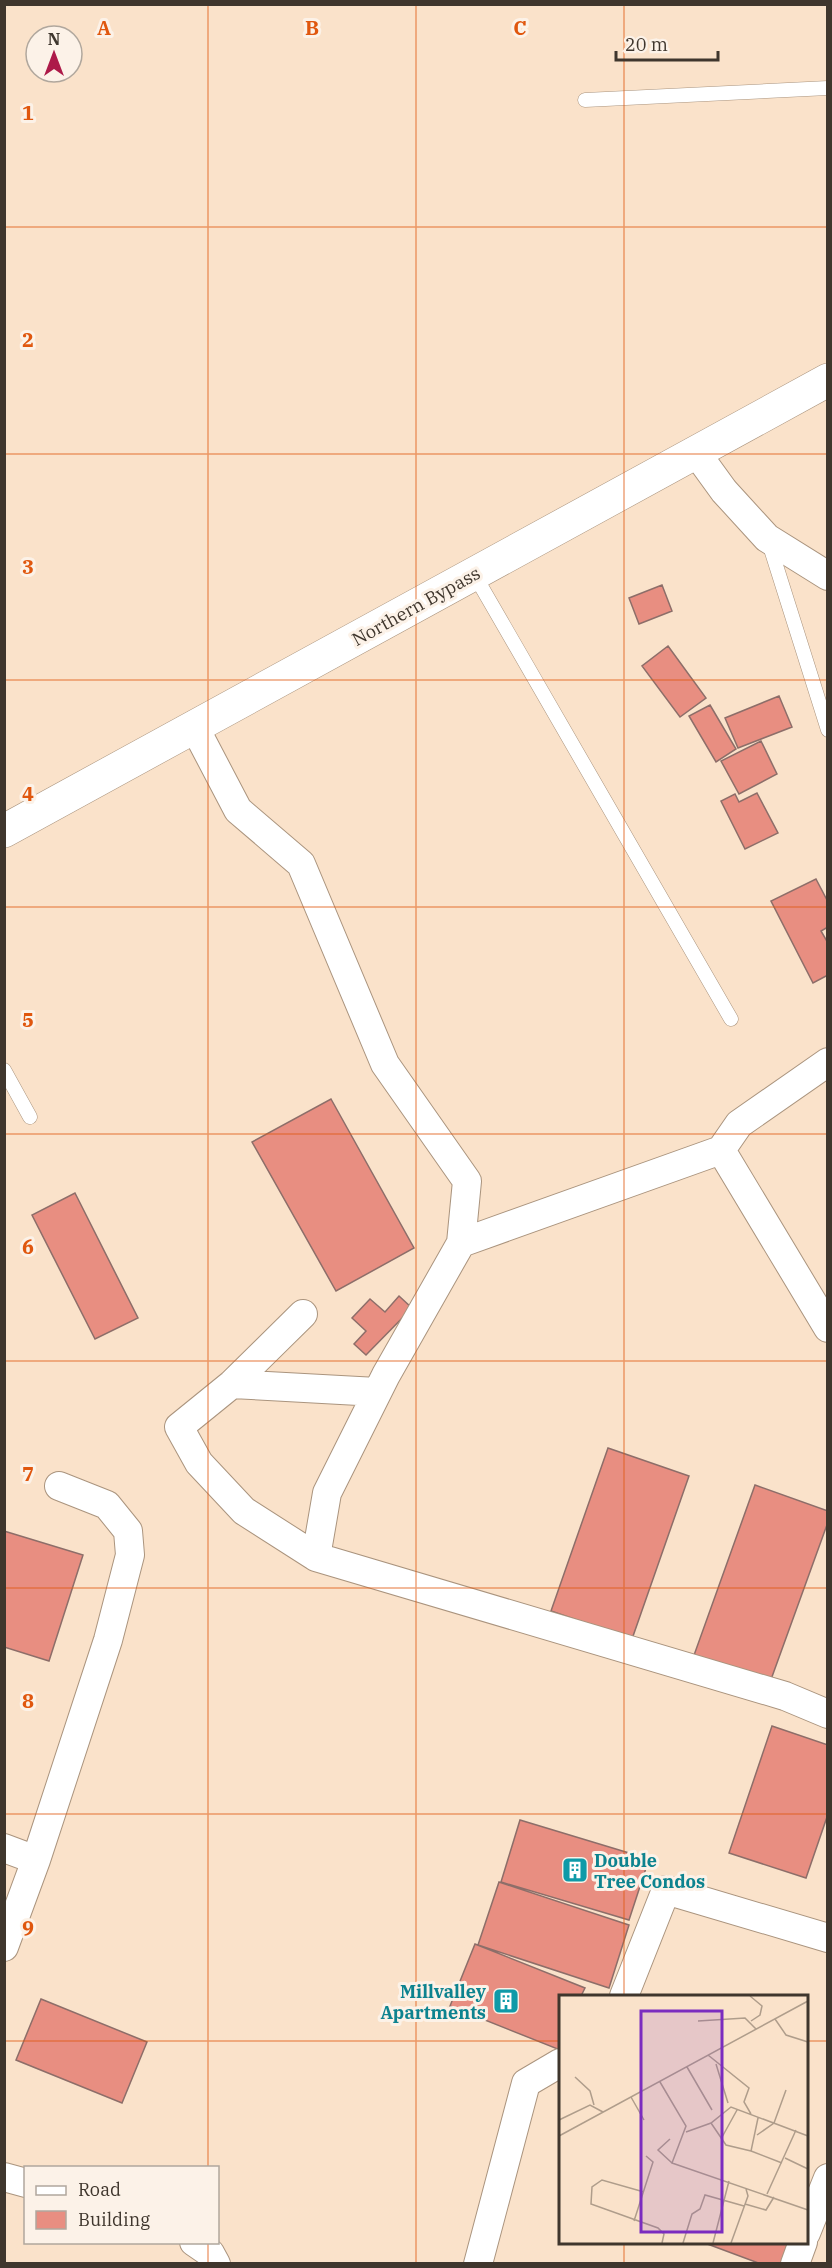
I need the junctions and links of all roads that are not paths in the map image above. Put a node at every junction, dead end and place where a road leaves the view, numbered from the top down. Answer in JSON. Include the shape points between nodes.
{"nodes":[{"id":1,"x":828,"y":88,"type":"edge"},
{"id":2,"x":585,"y":100,"type":"dead end"},
{"id":3,"x":828,"y":380,"type":"edge"},
{"id":4,"x":695,"y":452,"type":"junction"},
{"id":5,"x":767,"y":538,"type":"junction"},
{"id":6,"x":474,"y":574,"type":"junction"},
{"id":7,"x":828,"y":576,"type":"edge"},
{"id":8,"x":195,"y":728,"type":"junction"},
{"id":9,"x":828,"y":730,"type":"edge"},
{"id":10,"x":4,"y":831,"type":"edge"},
{"id":11,"x":731,"y":1019,"type":"dead end"},
{"id":12,"x":828,"y":1062,"type":"edge"},
{"id":13,"x":4,"y":1070,"type":"edge"},
{"id":14,"x":30,"y":1117,"type":"dead end"},
{"id":15,"x":721,"y":1150,"type":"junction"},
{"id":16,"x":461,"y":1243,"type":"junction"},
{"id":17,"x":303,"y":1314,"type":"dead end"},
{"id":18,"x":826,"y":1320,"type":"edge"},
{"id":19,"x":232,"y":1384,"type":"junction"},
{"id":20,"x":377,"y":1392,"type":"junction"},
{"id":21,"x":59,"y":1486,"type":"dead end"},
{"id":22,"x":316,"y":1557,"type":"junction"},
{"id":23,"x":828,"y":1714,"type":"edge"},
{"id":24,"x":4,"y":1848,"type":"edge"},
{"id":25,"x":36,"y":1860,"type":"junction"},
{"id":26,"x":828,"y":1938,"type":"edge"},
{"id":27,"x":4,"y":1947,"type":"edge"},
{"id":28,"x":624,"y":1995,"type":"edge"},
{"id":29,"x":559,"y":2064,"type":"edge"},
{"id":30,"x":4,"y":2178,"type":"edge"},
{"id":31,"x":828,"y":2178,"type":"edge"},
{"id":32,"x":24,"y":2183,"type":"edge"},
{"id":33,"x":808,"y":2230,"type":"edge"},
{"id":34,"x":197,"y":2244,"type":"edge"},
{"id":35,"x":802,"y":2244,"type":"edge"},
{"id":36,"x":216,"y":2264,"type":"edge"},
{"id":37,"x":478,"y":2264,"type":"edge"},
{"id":38,"x":795,"y":2264,"type":"edge"}],
"edges":[{"from":1,"to":2,"type":"lane"},
{"from":3,"to":4,"type":"main road","name":"Northern Bypass"},
{"from":4,"to":5,"type":"street"},
{"from":4,"to":6,"type":"main road","name":"Northern Bypass"},
{"from":5,"to":7,"type":"street"},
{"from":5,"to":9,"type":"lane"},
{"from":6,"to":8,"type":"main road","name":"Northern Bypass"},
{"from":6,"to":11,"type":"lane"},
{"from":8,"to":10,"type":"main road","name":"Northern Bypass"},
{"from":8,"to":16,"type":"street","via":[[238,810],[302,864],[385,1064],[467,1181]]},
{"from":12,"to":15,"type":"street","via":[[739,1124]]},
{"from":13,"to":14,"type":"lane"},
{"from":15,"to":16,"type":"street"},
{"from":15,"to":18,"type":"street"},
{"from":16,"to":20,"type":"street"},
{"from":17,"to":19,"type":"street"},
{"from":19,"to":20,"type":"street"},
{"from":19,"to":22,"type":"street","via":[[180,1426],[200,1463],[244,1511]]},
{"from":20,"to":22,"type":"street","via":[[327,1493]]},
{"from":21,"to":25,"type":"street","via":[[106,1505],[128,1531],[130,1555],[108,1640]]},
{"from":22,"to":23,"type":"street","via":[[785,1696]]},
{"from":24,"to":25,"type":"street"},
{"from":25,"to":27,"type":"street"},
{"from":26,"to":28,"type":"street","via":[[666,1890]]},
{"from":29,"to":37,"type":"street","via":[[526,2083]]},
{"from":30,"to":32,"type":"street"},
{"from":31,"to":33,"type":"street"},
{"from":34,"to":36,"type":"street","via":[[210,2253]]},
{"from":35,"to":38,"type":"street"}]}
